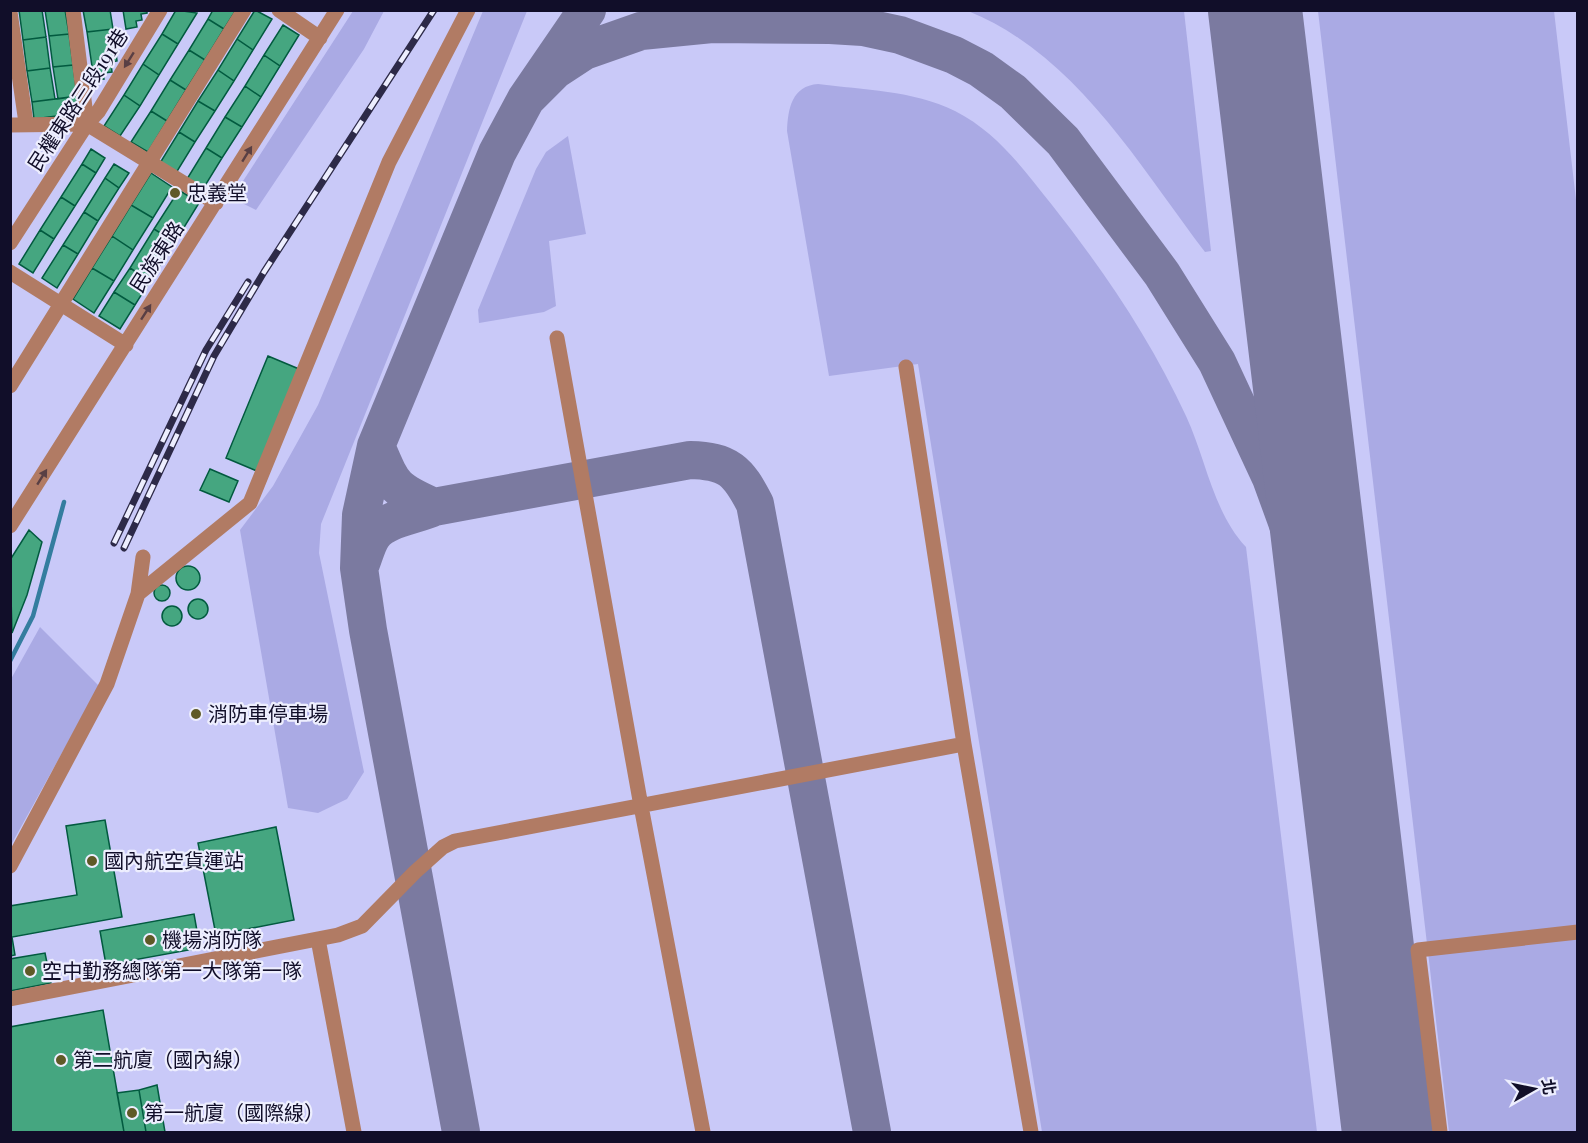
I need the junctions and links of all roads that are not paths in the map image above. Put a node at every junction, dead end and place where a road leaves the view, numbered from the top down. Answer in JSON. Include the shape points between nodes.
{"nodes":[{"id":1,"x":73,"y":10,"type":"edge"},
{"id":2,"x":160,"y":10,"type":"edge"},
{"id":3,"x":244,"y":10,"type":"edge"},
{"id":4,"x":279,"y":10,"type":"edge"},
{"id":5,"x":337,"y":10,"type":"edge"},
{"id":6,"x":468,"y":10,"type":"edge"},
{"id":7,"x":10,"y":12,"type":"edge"},
{"id":8,"x":320,"y":38,"type":"junction"},
{"id":9,"x":27,"y":123,"type":"junction"},
{"id":10,"x":87,"y":124,"type":"junction"},
{"id":11,"x":10,"y":125,"type":"edge"},
{"id":12,"x":151,"y":162,"type":"junction"},
{"id":13,"x":216,"y":203,"type":"junction"},
{"id":14,"x":10,"y":243,"type":"edge"},
{"id":15,"x":10,"y":272,"type":"edge"},
{"id":16,"x":63,"y":303,"type":"junction"},
{"id":17,"x":557,"y":338,"type":"dead end"},
{"id":18,"x":126,"y":345,"type":"junction"},
{"id":19,"x":906,"y":367,"type":"dead end"},
{"id":20,"x":10,"y":386,"type":"edge"},
{"id":21,"x":10,"y":526,"type":"edge"},
{"id":22,"x":143,"y":557,"type":"dead end"},
{"id":23,"x":138,"y":594,"type":"junction"},
{"id":24,"x":964,"y":744,"type":"junction"},
{"id":25,"x":641,"y":806,"type":"junction"},
{"id":26,"x":10,"y":866,"type":"edge"},
{"id":27,"x":1578,"y":932,"type":"edge"},
{"id":28,"x":318,"y":939,"type":"junction"},
{"id":29,"x":10,"y":999,"type":"edge"},
{"id":30,"x":354,"y":1132,"type":"edge"},
{"id":31,"x":703,"y":1132,"type":"edge"},
{"id":32,"x":1031,"y":1132,"type":"edge"},
{"id":33,"x":1440,"y":1132,"type":"edge"}],
"edges":[{"from":1,"to":10,"type":"street"},
{"from":2,"to":10,"type":"street","name":"民權東路三段191巷","one_way":true},
{"from":3,"to":12,"type":"street"},
{"from":4,"to":8,"type":"street"},
{"from":5,"to":8,"type":"street","name":"民族東路"},
{"from":6,"to":23,"type":"street","via":[[389,162],[250,503]]},
{"from":7,"to":9,"type":"street"},
{"from":13,"to":8,"type":"street","name":"民族東路","one_way":true},
{"from":9,"to":10,"type":"street"},
{"from":9,"to":11,"type":"street"},
{"from":10,"to":12,"type":"street"},
{"from":10,"to":14,"type":"street","name":"民權東路三段191巷"},
{"from":12,"to":13,"type":"street"},
{"from":12,"to":16,"type":"street"},
{"from":18,"to":13,"type":"street","name":"民族東路","one_way":true},
{"from":15,"to":16,"type":"street"},
{"from":16,"to":18,"type":"street"},
{"from":16,"to":20,"type":"street"},
{"from":17,"to":25,"type":"street"},
{"from":21,"to":18,"type":"street","name":"民族東路","one_way":true},
{"from":19,"to":24,"type":"street"},
{"from":22,"to":23,"type":"street"},
{"from":23,"to":26,"type":"street","via":[[107,684]]},
{"from":24,"to":25,"type":"street"},
{"from":24,"to":32,"type":"street"},
{"from":25,"to":28,"type":"street","via":[[455,841],[415,872],[362,926]]},
{"from":25,"to":31,"type":"street"},
{"from":27,"to":33,"type":"street","via":[[1418,950]]},
{"from":28,"to":29,"type":"street"},
{"from":28,"to":30,"type":"street"}]}
